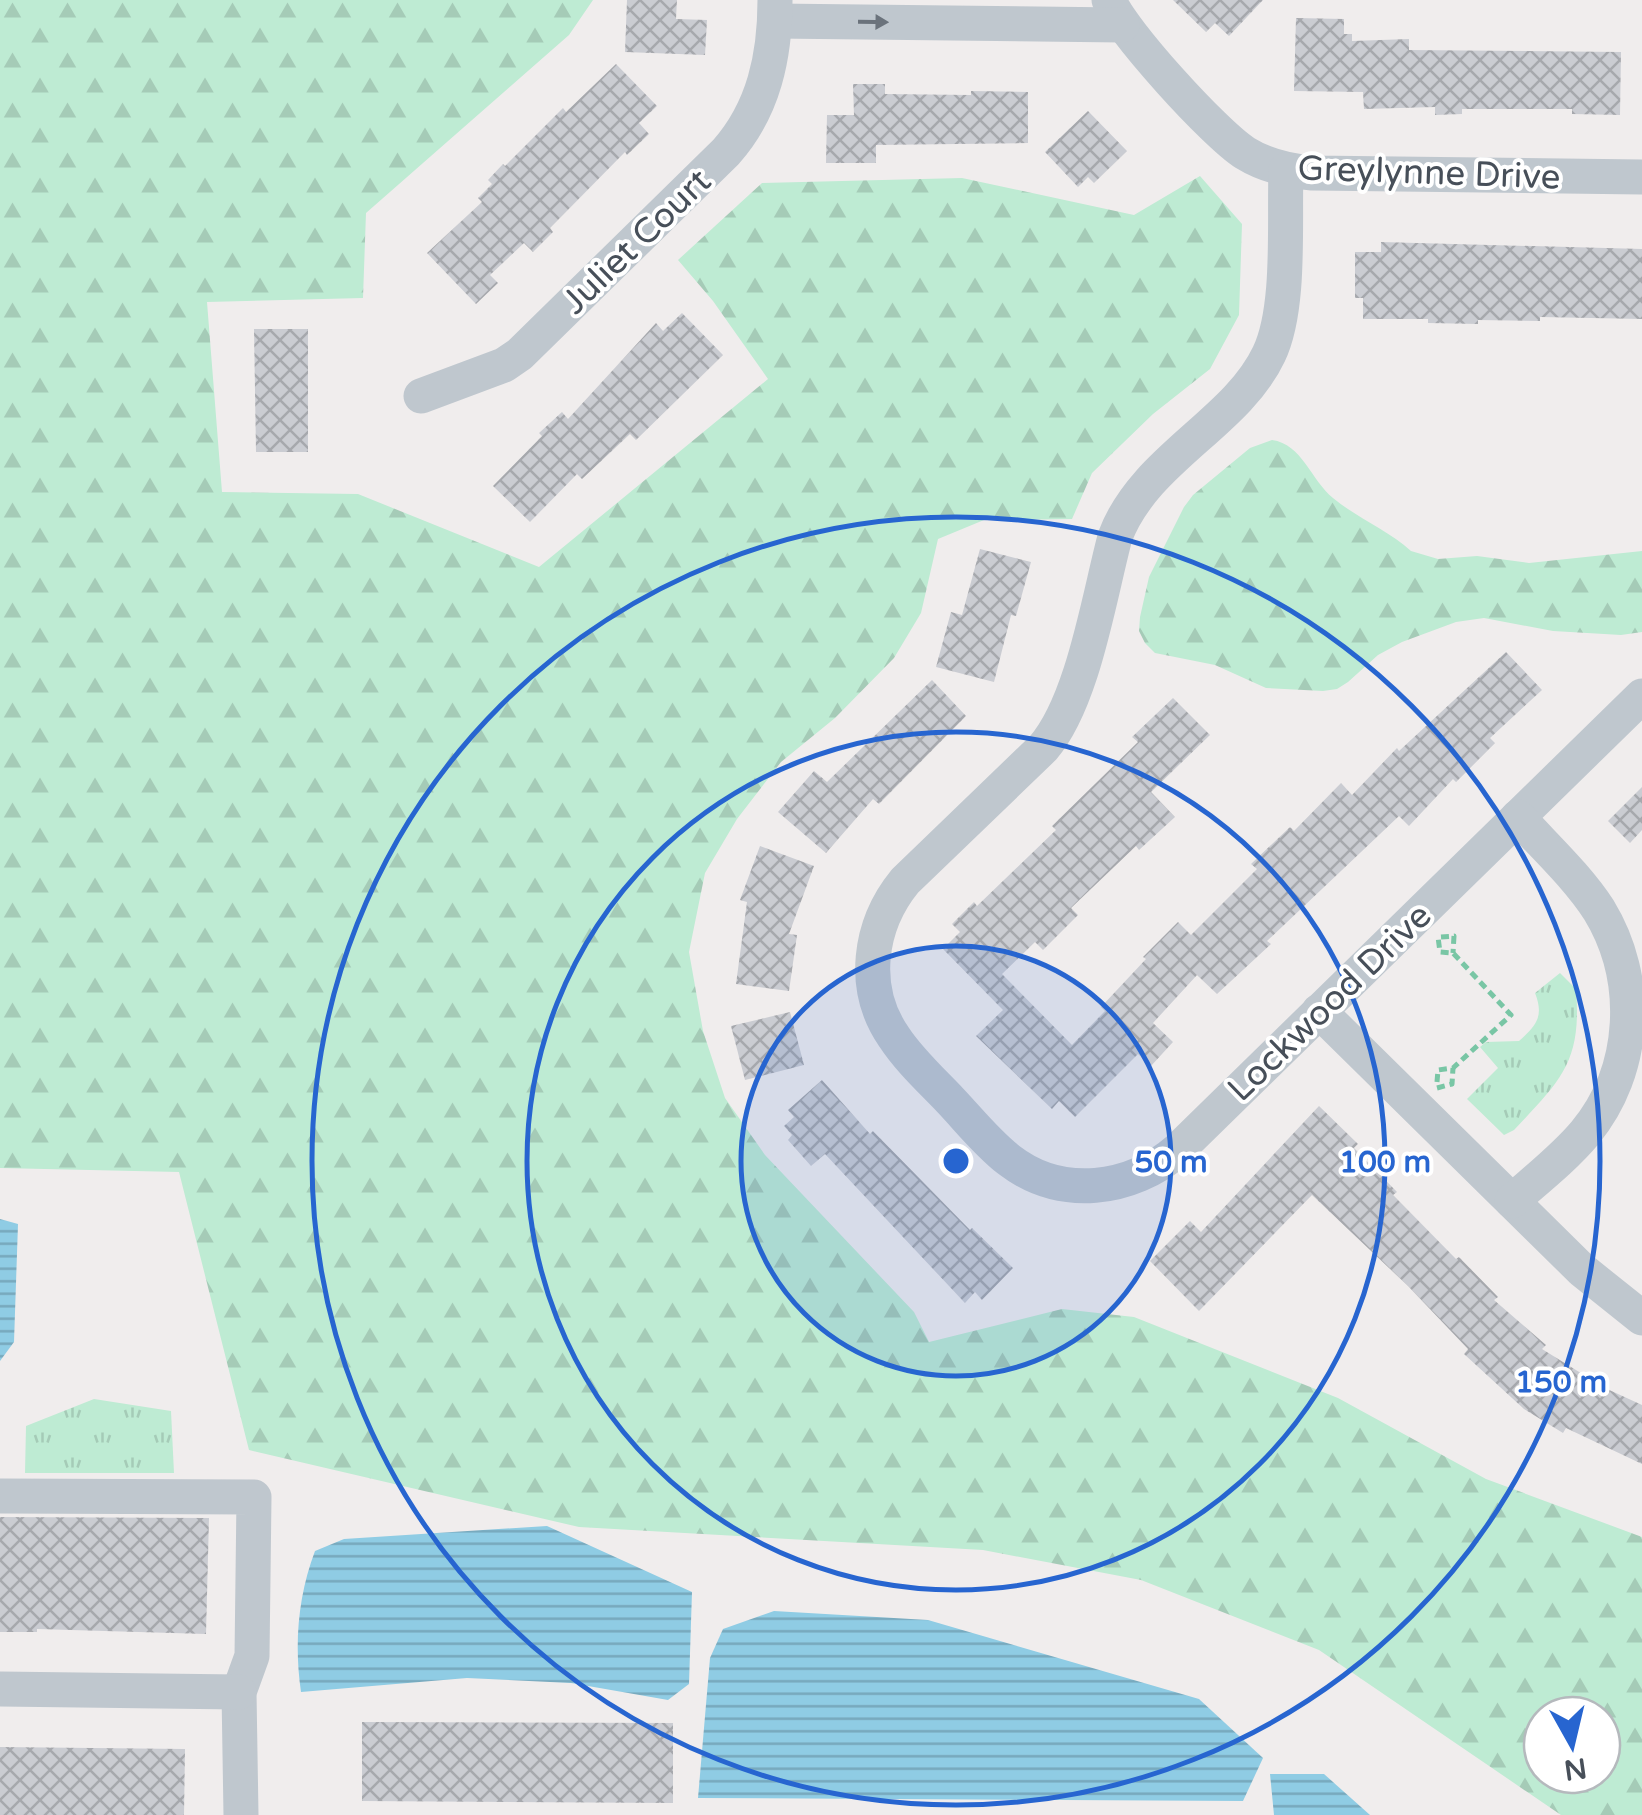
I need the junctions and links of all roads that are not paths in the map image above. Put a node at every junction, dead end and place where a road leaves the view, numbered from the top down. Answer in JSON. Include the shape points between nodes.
{"nodes":[{"id":1,"x":775,"y":11,"type":"edge"},
{"id":2,"x":1116,"y":12,"type":"edge"},
{"id":3,"x":1286,"y":170,"type":"junction"},
{"id":4,"x":1642,"y":177,"type":"edge"},
{"id":5,"x":422,"y":396,"type":"dead end"},
{"id":6,"x":1642,"y":696,"type":"edge"},
{"id":7,"x":1518,"y":817,"type":"junction"},
{"id":8,"x":1320,"y":1011,"type":"junction"},
{"id":9,"x":1512,"y":1202,"type":"junction"},
{"id":10,"x":1642,"y":1318,"type":"edge"},
{"id":11,"x":0,"y":1496,"type":"edge"},
{"id":12,"x":0,"y":1690,"type":"edge"},
{"id":13,"x":239,"y":1692,"type":"junction"},
{"id":14,"x":241,"y":1815,"type":"edge"}],
"edges":[{"from":1,"to":2,"type":"street","one_way":true},
{"from":1,"to":5,"type":"street","name":"Juliet Court","via":[[758,103],[718,161],[518,356]]},
{"from":2,"to":3,"type":"street","name":"Greylynne Drive","via":[[1232,143]]},
{"from":3,"to":4,"type":"street","name":"Greylynne Drive"},
{"from":3,"to":8,"type":"street","name":"Lockwood Drive","via":[[1281,312],[1267,358],[1133,500],[1115,537],[1061,724],[898,890],[878,930],[873,974],[893,1037],[994,1146],[1030,1173],[1074,1186],[1119,1182],[1160,1164]]},
{"from":6,"to":7,"type":"street","name":"Lockwood Drive"},
{"from":7,"to":8,"type":"street","name":"Lockwood Drive"},
{"from":7,"to":9,"type":"street","via":[[1606,922],[1624,970],[1628,1021],[1618,1071],[1596,1117]]},
{"from":8,"to":9,"type":"street"},
{"from":9,"to":10,"type":"street"},
{"from":11,"to":13,"type":"street","via":[[254,1497],[252,1656]]},
{"from":12,"to":13,"type":"street"},
{"from":13,"to":14,"type":"street"}]}
